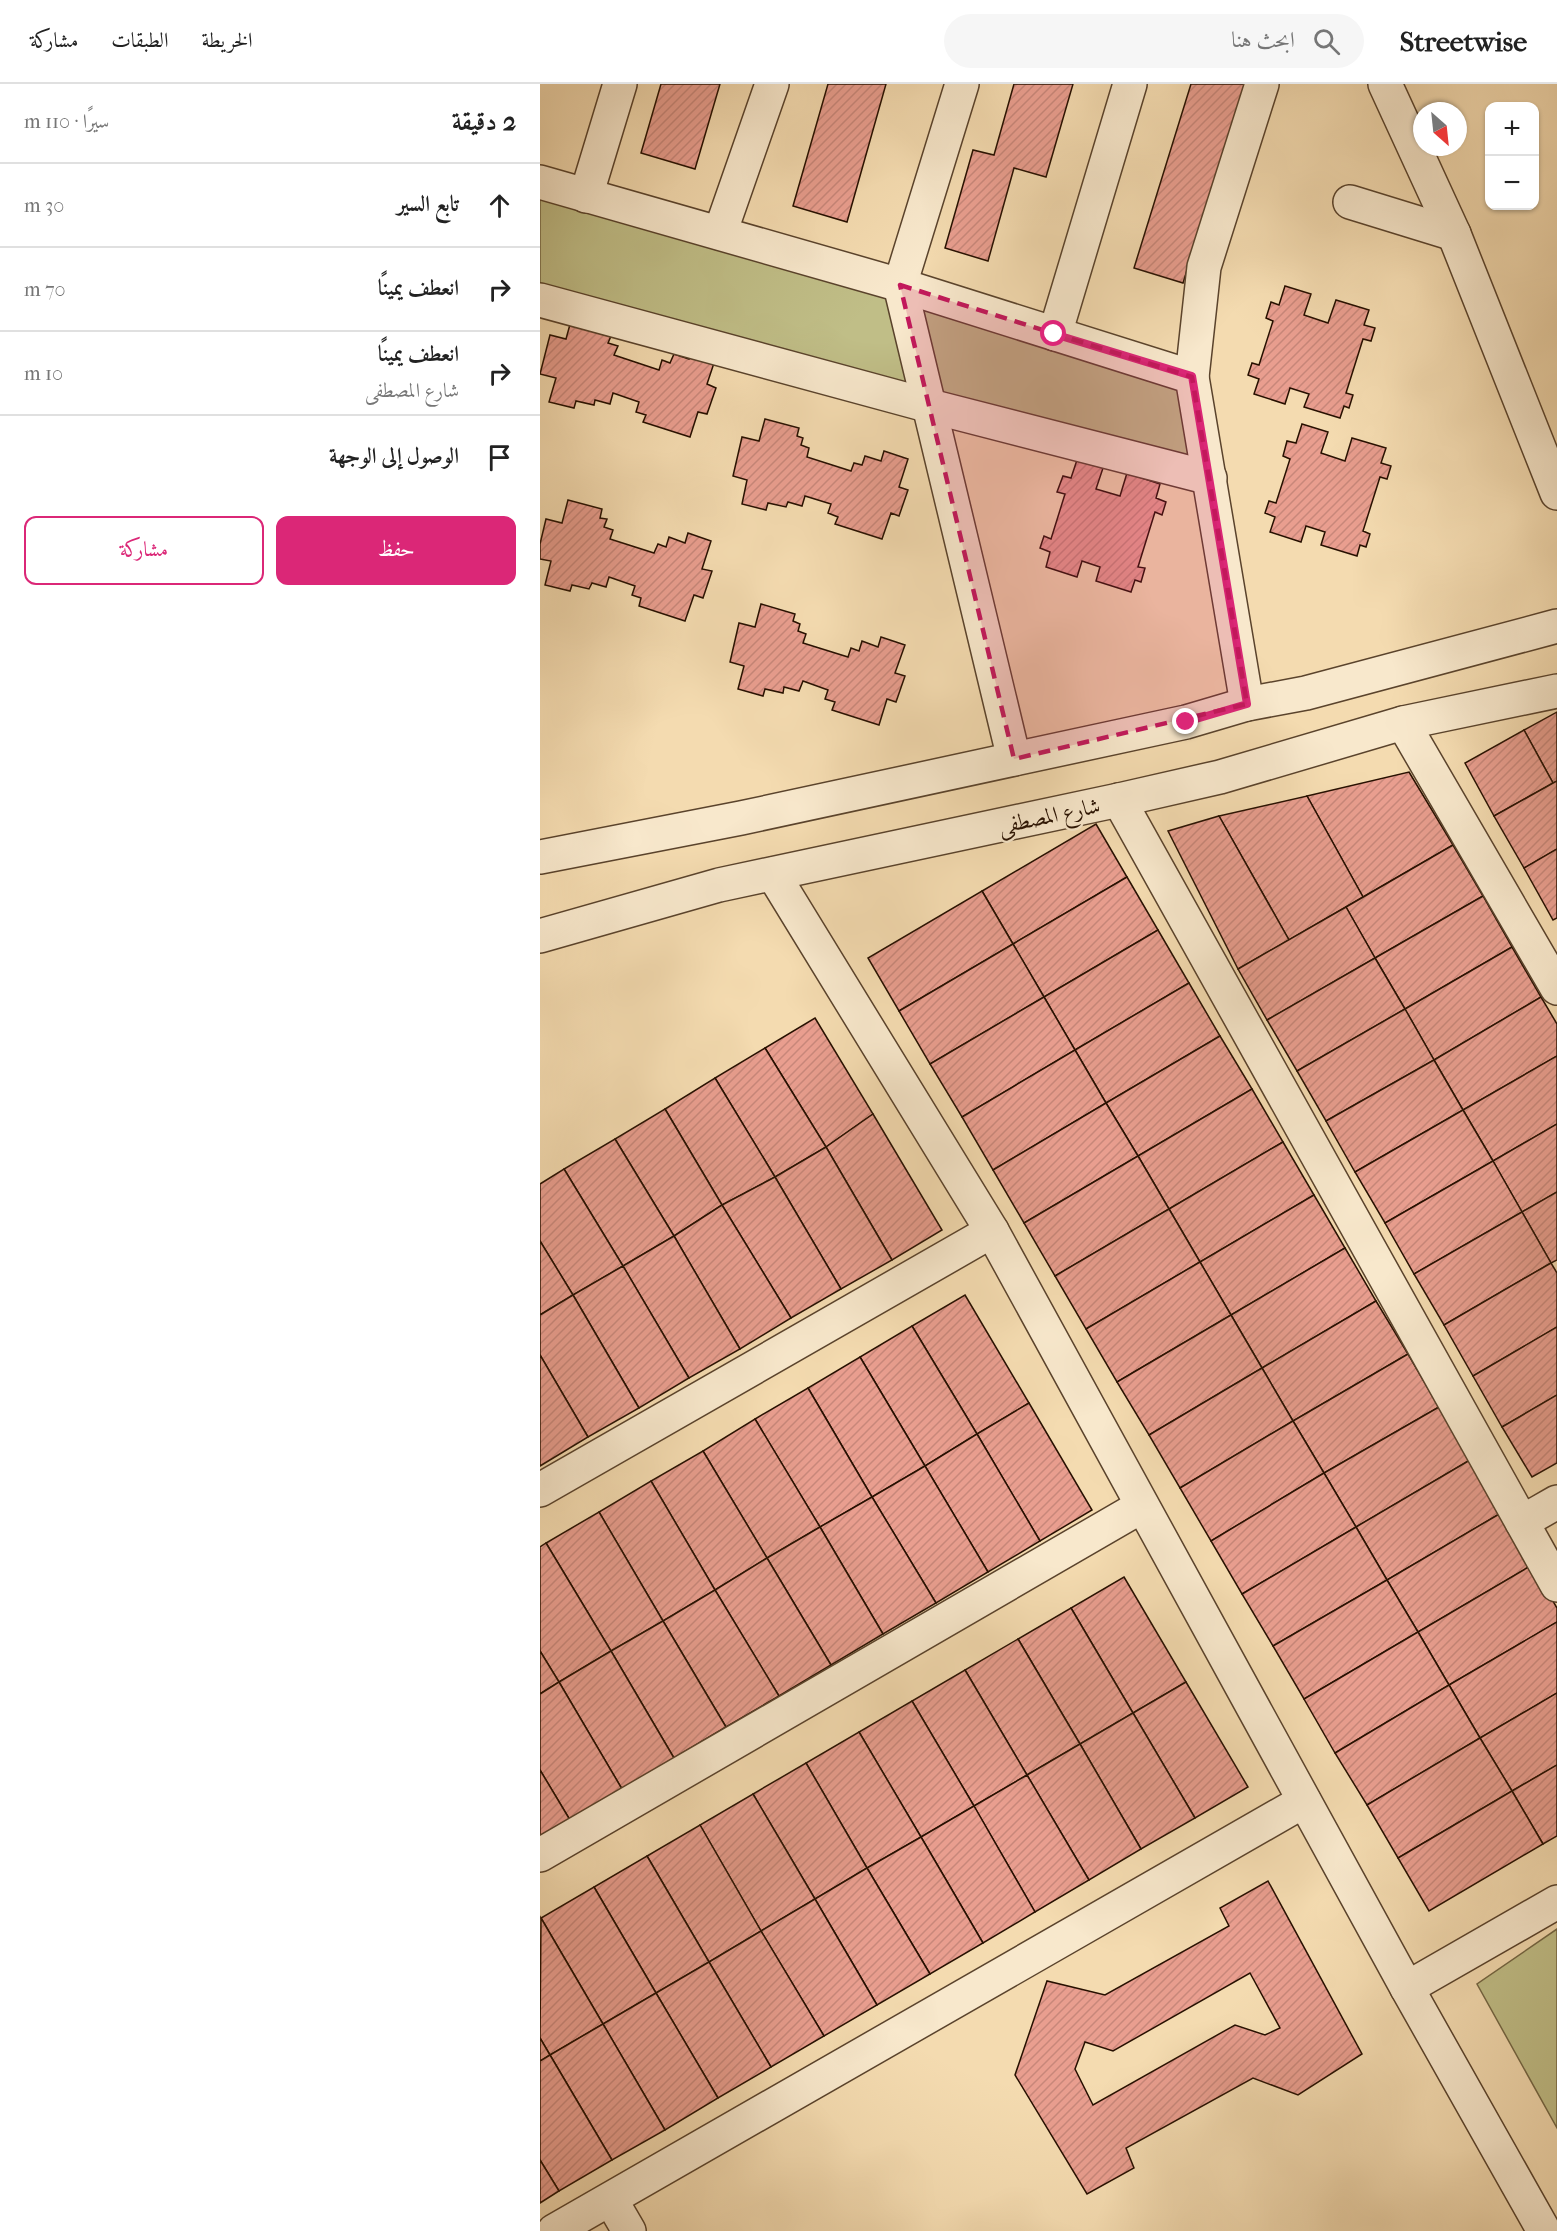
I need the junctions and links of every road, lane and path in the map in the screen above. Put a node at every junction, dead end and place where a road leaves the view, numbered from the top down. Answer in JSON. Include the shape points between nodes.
{"nodes":[{"id":1,"x":620,"y":84,"type":"edge"},
{"id":2,"x":772,"y":84,"type":"edge"},
{"id":3,"x":962,"y":84,"type":"edge"},
{"id":4,"x":1130,"y":84,"type":"edge"},
{"id":5,"x":1262,"y":84,"type":"edge"},
{"id":6,"x":1385,"y":84,"type":"edge"},
{"id":7,"x":540,"y":182,"type":"edge"},
{"id":8,"x":586,"y":196,"type":"junction"},
{"id":9,"x":1350,"y":202,"type":"dead end"},
{"id":10,"x":720,"y":233,"type":"junction"},
{"id":11,"x":1455,"y":234,"type":"junction"},
{"id":12,"x":900,"y":285,"type":"junction"},
{"id":13,"x":540,"y":300,"type":"edge"},
{"id":14,"x":1054,"y":334,"type":"junction"},
{"id":15,"x":1192,"y":376,"type":"junction"},
{"id":16,"x":930,"y":406,"type":"junction"},
{"id":17,"x":1210,"y":478,"type":"junction"},
{"id":18,"x":1557,"y":493,"type":"edge"},
{"id":19,"x":1557,"y":626,"type":"edge"},
{"id":20,"x":1557,"y":691,"type":"edge"},
{"id":21,"x":1247,"y":704,"type":"junction"},
{"id":22,"x":1403,"y":723,"type":"junction"},
{"id":23,"x":1014,"y":759,"type":"junction"},
{"id":24,"x":1119,"y":800,"type":"junction"},
{"id":25,"x":540,"y":857,"type":"edge"},
{"id":26,"x":773,"y":874,"type":"junction"},
{"id":27,"x":540,"y":936,"type":"edge"},
{"id":28,"x":1557,"y":988,"type":"edge"},
{"id":29,"x":992,"y":1231,"type":"junction"},
{"id":30,"x":540,"y":1490,"type":"edge"},
{"id":31,"x":1557,"y":1502,"type":"edge"},
{"id":32,"x":1142,"y":1506,"type":"junction"},
{"id":33,"x":1522,"y":1522,"type":"junction"},
{"id":34,"x":1557,"y":1585,"type":"edge"},
{"id":35,"x":1304,"y":1801,"type":"junction"},
{"id":36,"x":540,"y":1855,"type":"edge"},
{"id":37,"x":1557,"y":1902,"type":"edge"},
{"id":38,"x":1407,"y":1988,"type":"junction"},
{"id":39,"x":611,"y":2200,"type":"junction"},
{"id":40,"x":554,"y":2231,"type":"edge"},
{"id":41,"x":629,"y":2231,"type":"edge"},
{"id":42,"x":1544,"y":2231,"type":"edge"}],
"edges":[{"from":1,"to":8,"type":"street"},
{"from":2,"to":10,"type":"street"},
{"from":3,"to":12,"type":"street"},
{"from":4,"to":14,"type":"street"},
{"from":5,"to":15,"type":"street","via":[[1204,267]]},
{"from":6,"to":11,"type":"street"},
{"from":7,"to":8,"type":"street"},
{"from":8,"to":10,"type":"street"},
{"from":9,"to":11,"type":"street"},
{"from":10,"to":12,"type":"street"},
{"from":11,"to":18,"type":"street"},
{"from":12,"to":14,"type":"street"},
{"from":12,"to":16,"type":"street"},
{"from":13,"to":16,"type":"street"},
{"from":14,"to":15,"type":"street"},
{"from":15,"to":17,"type":"street"},
{"from":16,"to":17,"type":"street"},
{"from":16,"to":23,"type":"street"},
{"from":17,"to":21,"type":"street"},
{"from":19,"to":21,"type":"street","via":[[1306,693]]},
{"from":20,"to":22,"type":"street","name":"شارع المصطفى"},
{"from":21,"to":23,"type":"street","via":[[1186,722]]},
{"from":22,"to":24,"type":"street","name":"شارع المصطفى","via":[[1220,777]]},
{"from":22,"to":28,"type":"street"},
{"from":23,"to":25,"type":"street"},
{"from":24,"to":26,"type":"street","name":"شارع المصطفى"},
{"from":24,"to":33,"type":"street"},
{"from":26,"to":27,"type":"street","name":"شارع المصطفى","via":[[719,885]]},
{"from":26,"to":29,"type":"street"},
{"from":29,"to":30,"type":"street"},
{"from":29,"to":32,"type":"street"},
{"from":31,"to":33,"type":"street"},
{"from":32,"to":35,"type":"street"},
{"from":32,"to":36,"type":"street"},
{"from":33,"to":34,"type":"street"},
{"from":35,"to":38,"type":"street"},
{"from":35,"to":39,"type":"street"},
{"from":37,"to":38,"type":"street"},
{"from":38,"to":42,"type":"street"},
{"from":39,"to":40,"type":"street"},
{"from":39,"to":41,"type":"street"}]}
